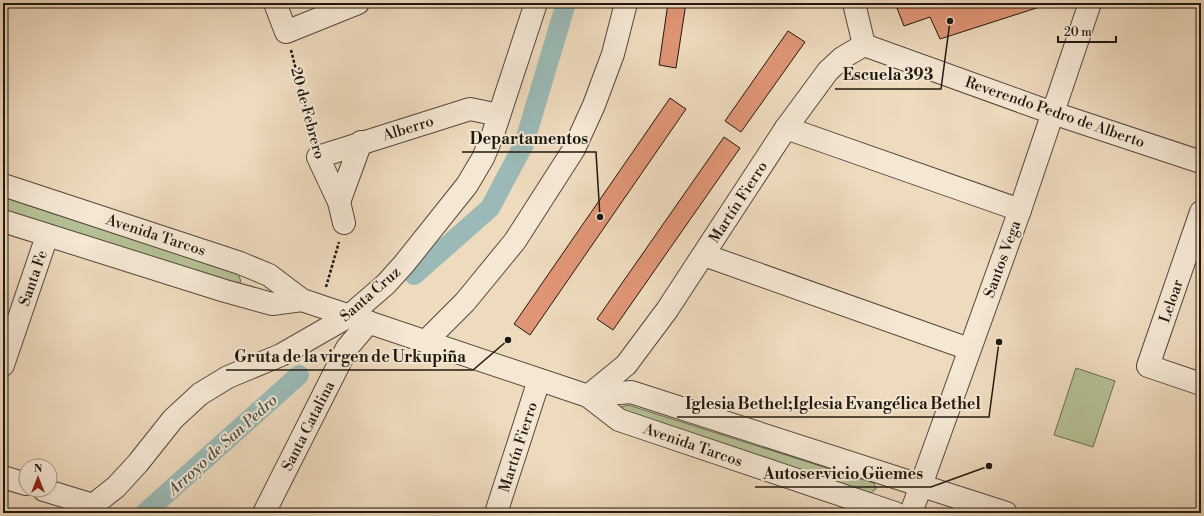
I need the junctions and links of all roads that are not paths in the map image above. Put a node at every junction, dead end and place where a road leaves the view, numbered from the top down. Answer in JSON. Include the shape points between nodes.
{"nodes":[{"id":1,"x":275,"y":3,"type":"edge"},
{"id":2,"x":358,"y":3,"type":"edge"},
{"id":3,"x":536,"y":3,"type":"edge"},
{"id":4,"x":626,"y":3,"type":"edge"},
{"id":5,"x":854,"y":3,"type":"edge"},
{"id":6,"x":1090,"y":3,"type":"edge"},
{"id":7,"x":864,"y":45,"type":"junction"},
{"id":8,"x":1053,"y":113,"type":"junction"},
{"id":9,"x":499,"y":115,"type":"junction"},
{"id":10,"x":786,"y":128,"type":"junction"},
{"id":11,"x":361,"y":142,"type":"junction"},
{"id":12,"x":318,"y":156,"type":"joint"},
{"id":13,"x":1201,"y":162,"type":"edge"},
{"id":14,"x":3,"y":185,"type":"edge"},
{"id":15,"x":339,"y":202,"type":"junction"},
{"id":16,"x":1020,"y":210,"type":"junction"},
{"id":17,"x":1201,"y":212,"type":"edge"},
{"id":18,"x":3,"y":221,"type":"edge"},
{"id":19,"x":344,"y":223,"type":"road end"},
{"id":20,"x":47,"y":236,"type":"junction"},
{"id":21,"x":704,"y":255,"type":"junction"},
{"id":22,"x":311,"y":303,"type":"junction"},
{"id":23,"x":359,"y":319,"type":"junction"},
{"id":24,"x":426,"y":341,"type":"junction"},
{"id":25,"x":969,"y":349,"type":"junction"},
{"id":26,"x":3,"y":365,"type":"edge"},
{"id":27,"x":539,"y":380,"type":"junction"},
{"id":28,"x":1201,"y":384,"type":"edge"},
{"id":29,"x":588,"y":396,"type":"junction"},
{"id":30,"x":3,"y":477,"type":"edge"},
{"id":31,"x":18,"y":482,"type":"edge"},
{"id":32,"x":921,"y":484,"type":"junction"},
{"id":33,"x":58,"y":496,"type":"edge"},
{"id":34,"x":88,"y":509,"type":"edge"},
{"id":35,"x":264,"y":513,"type":"edge"},
{"id":36,"x":496,"y":513,"type":"edge"},
{"id":37,"x":895,"y":513,"type":"edge"},
{"id":38,"x":911,"y":513,"type":"edge"},
{"id":39,"x":1006,"y":513,"type":"edge"}],
"edges":[{"from":1,"to":2,"type":"street","via":[[286,32]]},
{"from":3,"to":9,"type":"street","name":"Santa Cruz"},
{"from":4,"to":24,"type":"street","via":[[607,68],[574,149],[514,241],[465,302]]},
{"from":5,"to":7,"type":"street"},
{"from":6,"to":8,"type":"street","name":"Santos Vega"},
{"from":7,"to":8,"type":"street","name":"Reverendo Pedro de Alberto"},
{"from":7,"to":10,"type":"street","name":"Martín Fierro","via":[[842,58],[828,71]]},
{"from":8,"to":13,"type":"street","name":"Reverendo Pedro de Alberto"},
{"from":8,"to":16,"type":"street","name":"Santos Vega"},
{"from":9,"to":11,"type":"street","name":"Alberro","via":[[470,109]]},
{"from":9,"to":23,"type":"street","name":"Santa Cruz","via":[[482,158],[466,185]]},
{"from":10,"to":16,"type":"street"},
{"from":10,"to":21,"type":"street","name":"Martín Fierro"},
{"from":11,"to":12,"type":"street","name":"Alberro"},
{"from":11,"to":15,"type":"street"},
{"from":12,"to":15,"type":"street","name":"20 de Febrero"},
{"from":14,"to":22,"type":"street","name":"Avenida Tarcos","via":[[240,263],[269,275]]},
{"from":15,"to":19,"type":"street","name":"20 de Febrero"},
{"from":16,"to":25,"type":"street","name":"Santos Vega"},
{"from":17,"to":28,"type":"street","name":"Leloar","via":[[1148,366]]},
{"from":18,"to":20,"type":"street","name":"Avenida Tarcos"},
{"from":20,"to":22,"type":"street","name":"Avenida Tarcos","via":[[272,304]]},
{"from":20,"to":26,"type":"street","name":"Santa Fe"},
{"from":21,"to":25,"type":"street"},
{"from":21,"to":29,"type":"street","name":"Martín Fierro","via":[[626,365]]},
{"from":22,"to":23,"type":"street","name":"Avenida Tarcos"},
{"from":23,"to":24,"type":"street","name":"Avenida Tarcos"},
{"from":23,"to":34,"type":"street","name":"Santa Cruz","via":[[228,376],[200,394],[173,419],[116,487]]},
{"from":23,"to":35,"type":"street","name":"Santa Catalina"},
{"from":24,"to":27,"type":"street","name":"Avenida Tarcos"},
{"from":25,"to":32,"type":"street","name":"Santos Vega"},
{"from":27,"to":29,"type":"street","name":"Avenida Tarcos"},
{"from":27,"to":36,"type":"street","name":"Martín Fierro"},
{"from":29,"to":32,"type":"street","name":"Avenida Tarcos","via":[[631,392]]},
{"from":29,"to":37,"type":"street","name":"Avenida Tarcos","via":[[619,420]]},
{"from":30,"to":31,"type":"street"},
{"from":32,"to":38,"type":"street","name":"Santos Vega"},
{"from":32,"to":39,"type":"street","name":"Avenida Tarcos"},
{"from":33,"to":34,"type":"street"}]}
